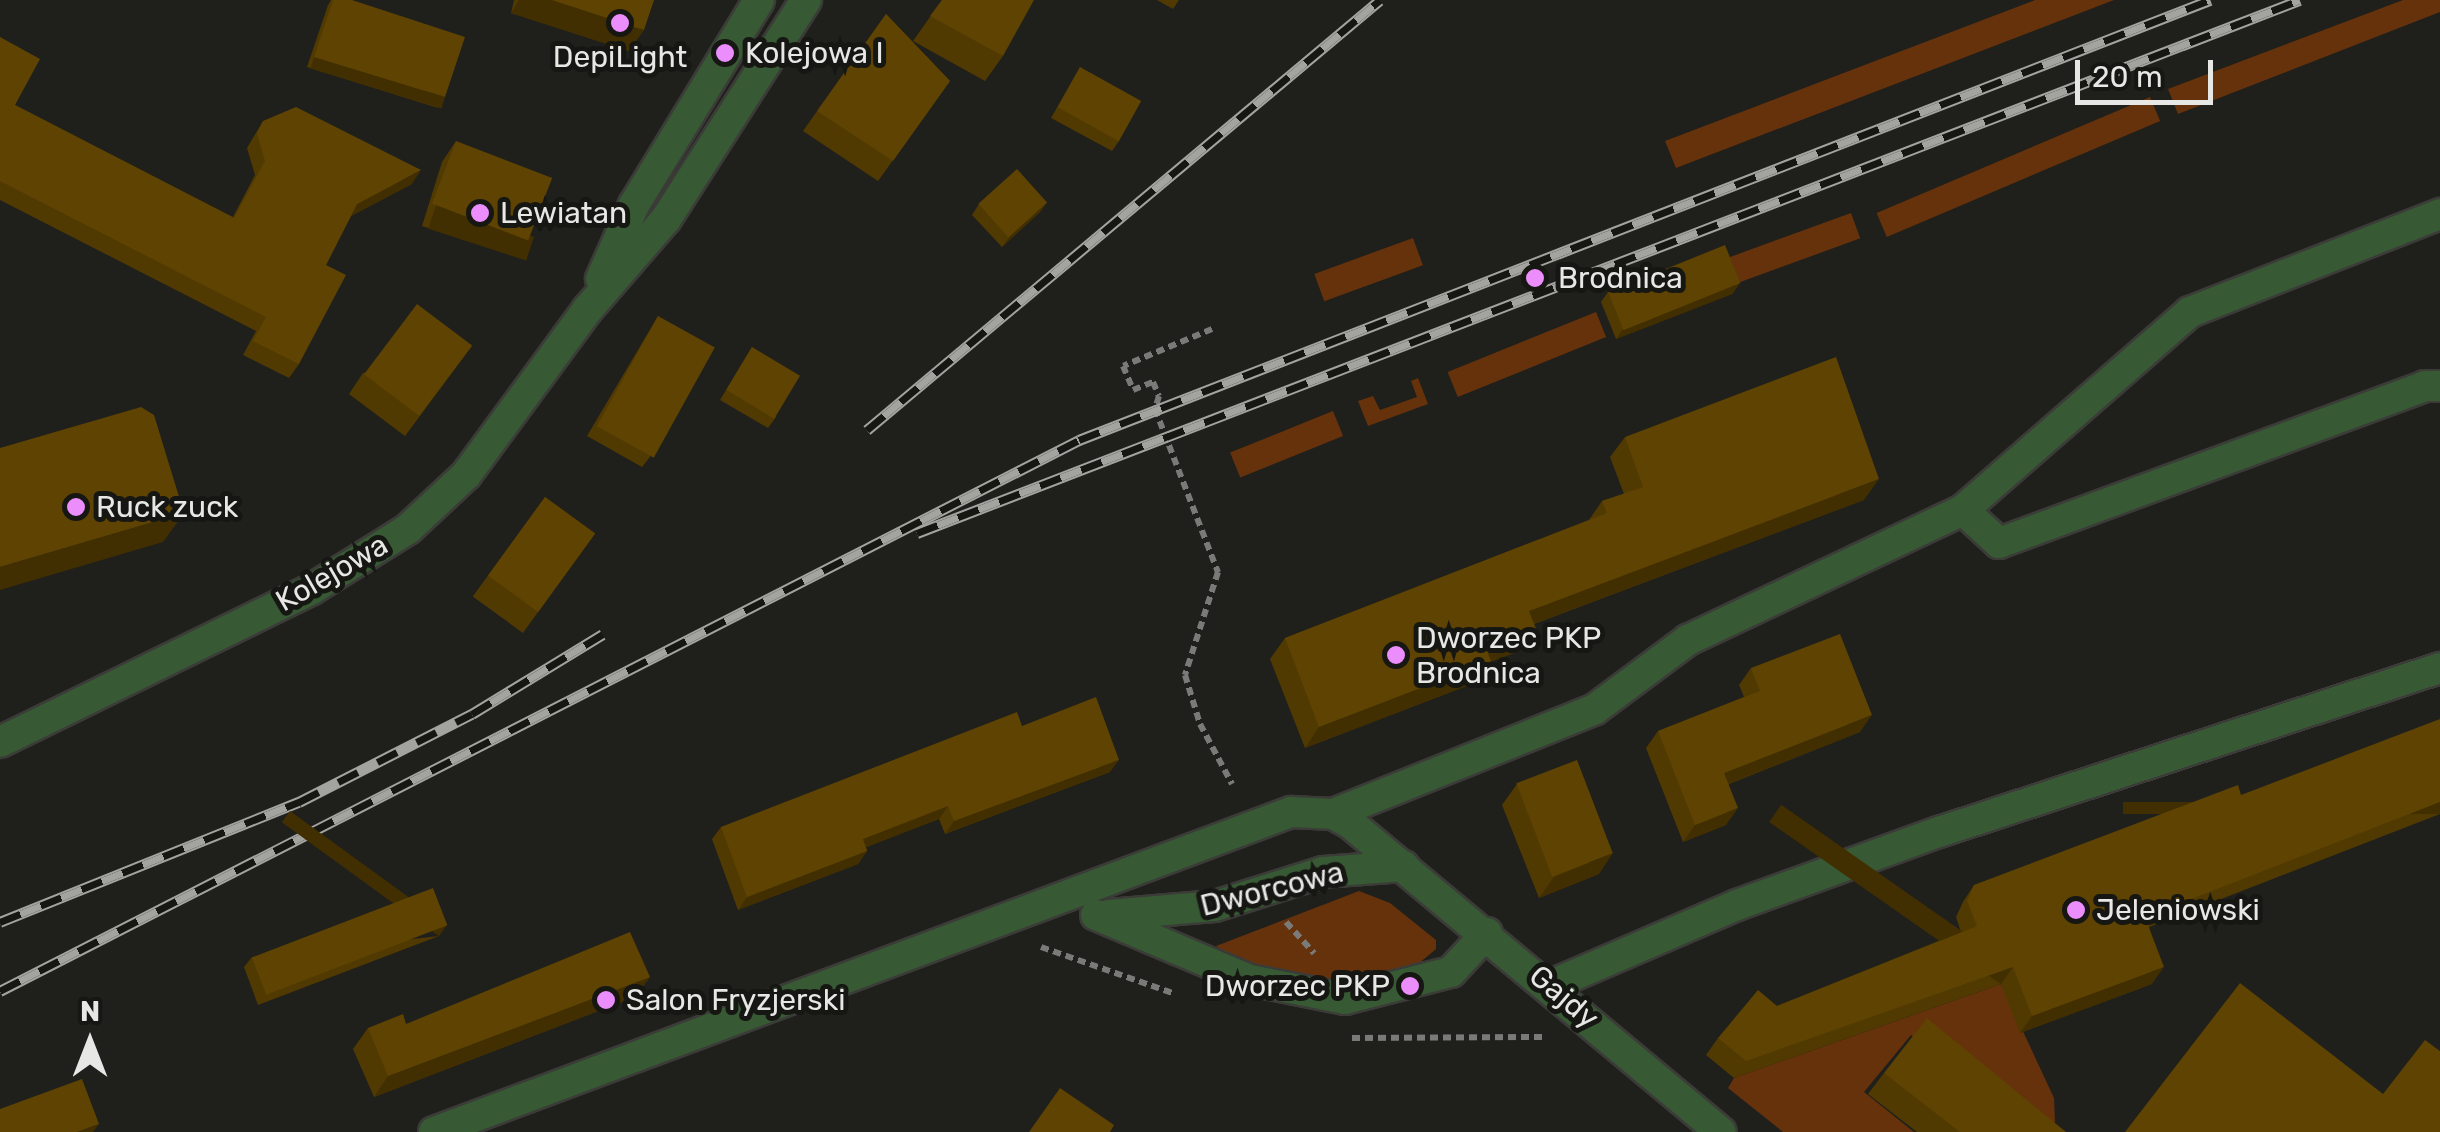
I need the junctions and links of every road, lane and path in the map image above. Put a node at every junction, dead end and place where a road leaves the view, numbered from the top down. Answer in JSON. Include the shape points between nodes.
{"nodes":[{"id":1,"x":759,"y":0,"type":"edge"},
{"id":2,"x":806,"y":0,"type":"edge"},
{"id":3,"x":694,"y":102,"type":"junction"},
{"id":4,"x":731,"y":120,"type":"junction"},
{"id":5,"x":2440,"y":214,"type":"edge"},
{"id":6,"x":588,"y":309,"type":"junction"},
{"id":7,"x":1212,"y":328,"type":"dead end"},
{"id":8,"x":2440,"y":386,"type":"edge"},
{"id":9,"x":1963,"y":510,"type":"junction"},
{"id":10,"x":2440,"y":668,"type":"edge"},
{"id":11,"x":0,"y":742,"type":"edge"},
{"id":12,"x":1232,"y":784,"type":"dead end"},
{"id":13,"x":1333,"y":814,"type":"junction"},
{"id":14,"x":1404,"y":866,"type":"junction"},
{"id":15,"x":1033,"y":910,"type":"junction"},
{"id":16,"x":1096,"y":915,"type":"junction"},
{"id":17,"x":1487,"y":933,"type":"junction"},
{"id":18,"x":1551,"y":985,"type":"junction"},
{"id":19,"x":434,"y":1132,"type":"edge"},
{"id":20,"x":1721,"y":1132,"type":"edge"}],
"edges":[{"from":1,"to":3,"type":"street","name":"Kolejowa"},
{"from":2,"to":4,"type":"street","name":"Kolejowa"},
{"from":3,"to":4,"type":"street"},
{"from":3,"to":6,"type":"street","name":"Kolejowa","via":[[634,205]]},
{"from":4,"to":6,"type":"street","name":"Kolejowa","via":[[666,219]]},
{"from":5,"to":9,"type":"street","via":[[2190,312]]},
{"from":6,"to":11,"type":"street","name":"Kolejowa","via":[[466,475],[408,529],[312,589]]},
{"from":7,"to":12,"type":"path","via":[[1123,366],[1133,390],[1153,382],[1159,396],[1154,409],[1218,572],[1185,674],[1200,724]]},
{"from":8,"to":9,"type":"street","via":[[1998,543]]},
{"from":9,"to":13,"type":"street","via":[[1688,640],[1595,709]]},
{"from":10,"to":18,"type":"street","via":[[1940,832],[1737,905]]},
{"from":13,"to":14,"type":"street","name":"Dworcowa"},
{"from":13,"to":15,"type":"street","name":"Dworcowa","via":[[1291,812]]},
{"from":14,"to":16,"type":"street","name":"Dworcowa","via":[[1323,872],[1215,906]]},
{"from":14,"to":17,"type":"street","name":"Gajdy"},
{"from":15,"to":16,"type":"street","name":"Dworcowa"},
{"from":15,"to":19,"type":"street","name":"Dworcowa","via":[[748,1010]]},
{"from":16,"to":17,"type":"street","via":[[1250,980],[1345,999],[1451,972]]},
{"from":17,"to":18,"type":"street","name":"Gajdy"},
{"from":18,"to":20,"type":"street","name":"Gajdy"}]}
